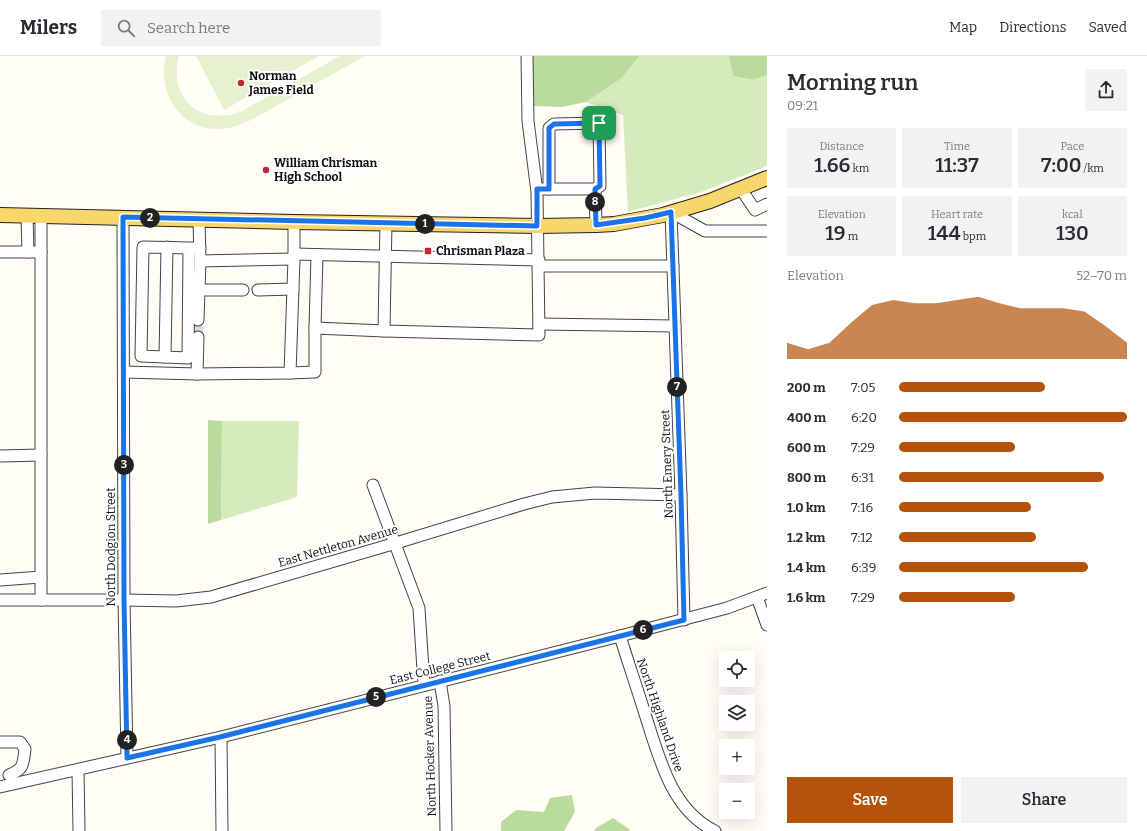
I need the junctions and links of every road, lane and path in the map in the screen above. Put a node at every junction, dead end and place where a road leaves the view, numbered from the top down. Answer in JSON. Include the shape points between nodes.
{"nodes":[{"id":1,"x":527,"y":56,"type":"edge"},
{"id":2,"x":767,"y":178,"type":"edge"},
{"id":3,"x":741,"y":188,"type":"junction"},
{"id":4,"x":537,"y":189,"type":"junction"},
{"id":5,"x":549,"y":189,"type":"junction"},
{"id":6,"x":595,"y":189,"type":"junction"},
{"id":7,"x":767,"y":204,"type":"edge"},
{"id":8,"x":671,"y":212,"type":"junction"},
{"id":9,"x":0,"y":215,"type":"edge"},
{"id":10,"x":27,"y":215,"type":"junction"},
{"id":11,"x":41,"y":215,"type":"junction"},
{"id":12,"x":123,"y":217,"type":"junction"},
{"id":13,"x":199,"y":219,"type":"junction"},
{"id":14,"x":294,"y":222,"type":"junction"},
{"id":15,"x":386,"y":223,"type":"junction"},
{"id":16,"x":596,"y":225,"type":"junction"},
{"id":17,"x":537,"y":226,"type":"junction"},
{"id":18,"x":767,"y":231,"type":"edge"},
{"id":19,"x":167,"y":247,"type":"junction"},
{"id":20,"x":195,"y":248,"type":"junction"},
{"id":21,"x":0,"y":252,"type":"edge"},
{"id":22,"x":28,"y":252,"type":"junction"},
{"id":23,"x":41,"y":252,"type":"junction"},
{"id":24,"x":317,"y":255,"type":"junction"},
{"id":25,"x":385,"y":256,"type":"junction"},
{"id":26,"x":294,"y":257,"type":"junction"},
{"id":27,"x":200,"y":261,"type":"junction"},
{"id":28,"x":539,"y":263,"type":"junction"},
{"id":29,"x":673,"y":266,"type":"junction"},
{"id":30,"x":293,"y":289,"type":"junction"},
{"id":31,"x":199,"y":290,"type":"junction"},
{"id":32,"x":243,"y":290,"type":"dead end"},
{"id":33,"x":258,"y":290,"type":"dead end"},
{"id":34,"x":198,"y":320,"type":"tunnel mouth"},
{"id":35,"x":539,"y":324,"type":"junction"},
{"id":36,"x":675,"y":326,"type":"junction"},
{"id":37,"x":315,"y":328,"type":"junction"},
{"id":38,"x":384,"y":331,"type":"junction"},
{"id":39,"x":198,"y":337,"type":"tunnel mouth"},
{"id":40,"x":165,"y":357,"type":"junction"},
{"id":41,"x":124,"y":372,"type":"junction"},
{"id":42,"x":290,"y":373,"type":"junction"},
{"id":43,"x":197,"y":374,"type":"junction"},
{"id":44,"x":41,"y":455,"type":"junction"},
{"id":45,"x":0,"y":456,"type":"edge"},
{"id":46,"x":373,"y":485,"type":"dead end"},
{"id":47,"x":681,"y":495,"type":"junction"},
{"id":48,"x":396,"y":543,"type":"junction"},
{"id":49,"x":41,"y":577,"type":"junction"},
{"id":50,"x":0,"y":580,"type":"edge"},
{"id":51,"x":762,"y":595,"type":"edge"},
{"id":52,"x":0,"y":600,"type":"edge"},
{"id":53,"x":41,"y":600,"type":"junction"},
{"id":54,"x":124,"y":600,"type":"junction"},
{"id":55,"x":684,"y":620,"type":"junction"},
{"id":56,"x":767,"y":625,"type":"edge"},
{"id":57,"x":620,"y":636,"type":"junction"},
{"id":58,"x":440,"y":681,"type":"junction"},
{"id":59,"x":424,"y":685,"type":"junction"},
{"id":60,"x":220,"y":737,"type":"junction"},
{"id":61,"x":0,"y":742,"type":"edge"},
{"id":62,"x":127,"y":758,"type":"junction"},
{"id":63,"x":78,"y":770,"type":"junction"},
{"id":64,"x":7,"y":779,"type":"edge"},
{"id":65,"x":79,"y":831,"type":"edge"},
{"id":66,"x":222,"y":831,"type":"edge"},
{"id":67,"x":446,"y":831,"type":"edge"},
{"id":68,"x":715,"y":831,"type":"edge"}],
"edges":[{"from":1,"to":4,"type":"street","via":[[528,121]]},
{"from":2,"to":3,"type":"main road"},
{"from":3,"to":7,"type":"street","via":[[755,210]]},
{"from":3,"to":8,"type":"main road","via":[[710,201]]},
{"from":4,"to":5,"type":"street"},
{"from":4,"to":17,"type":"street"},
{"from":5,"to":6,"type":"street"},
{"from":5,"to":6,"type":"street","via":[[549,128],[554,124],[599,123],[600,186]]},
{"from":6,"to":16,"type":"street"},
{"from":8,"to":16,"type":"main road"},
{"from":8,"to":18,"type":"street","via":[[705,231]]},
{"from":8,"to":29,"type":"street","name":"North Emery Street"},
{"from":9,"to":10,"type":"main road"},
{"from":10,"to":11,"type":"main road"},
{"from":10,"to":22,"type":"street"},
{"from":11,"to":12,"type":"main road"},
{"from":11,"to":23,"type":"street"},
{"from":12,"to":13,"type":"main road"},
{"from":12,"to":41,"type":"street","name":"North Dodgion Street"},
{"from":13,"to":14,"type":"main road"},
{"from":13,"to":20,"type":"street"},
{"from":14,"to":15,"type":"main road"},
{"from":14,"to":26,"type":"street"},
{"from":15,"to":17,"type":"main road"},
{"from":15,"to":25,"type":"street"},
{"from":16,"to":17,"type":"main road"},
{"from":17,"to":28,"type":"street"},
{"from":19,"to":20,"type":"street"},
{"from":19,"to":40,"type":"street"},
{"from":19,"to":40,"type":"street","via":[[143,247],[142,270],[141,356]]},
{"from":20,"to":27,"type":"street"},
{"from":20,"to":40,"type":"street","via":[[188,358]]},
{"from":21,"to":22,"type":"street"},
{"from":22,"to":23,"type":"street"},
{"from":23,"to":44,"type":"street"},
{"from":24,"to":25,"type":"street"},
{"from":24,"to":26,"type":"street"},
{"from":24,"to":37,"type":"street"},
{"from":25,"to":28,"type":"street"},
{"from":25,"to":38,"type":"street"},
{"from":26,"to":27,"type":"street"},
{"from":26,"to":30,"type":"street"},
{"from":27,"to":31,"type":"street"},
{"from":28,"to":29,"type":"street"},
{"from":28,"to":35,"type":"street"},
{"from":29,"to":36,"type":"street","name":"North Emery Street"},
{"from":30,"to":33,"type":"street"},
{"from":30,"to":42,"type":"street"},
{"from":31,"to":32,"type":"street"},
{"from":31,"to":34,"type":"street"},
{"from":35,"to":36,"type":"street"},
{"from":35,"to":38,"type":"street","via":[[539,335]]},
{"from":36,"to":47,"type":"street","name":"North Emery Street"},
{"from":37,"to":38,"type":"street"},
{"from":37,"to":42,"type":"street","via":[[315,372]]},
{"from":39,"to":43,"type":"street"},
{"from":41,"to":43,"type":"street"},
{"from":41,"to":54,"type":"street","name":"North Dodgion Street"},
{"from":42,"to":43,"type":"street"},
{"from":44,"to":45,"type":"street"},
{"from":44,"to":49,"type":"street"},
{"from":46,"to":48,"type":"street"},
{"from":47,"to":48,"type":"street","name":"East Nettleton Avenue","via":[[595,493],[552,497]]},
{"from":47,"to":55,"type":"street","name":"North Emery Street"},
{"from":48,"to":54,"type":"street","name":"East Nettleton Avenue","via":[[211,596],[176,601]]},
{"from":48,"to":59,"type":"street","via":[[419,608]]},
{"from":49,"to":50,"type":"street"},
{"from":49,"to":53,"type":"street"},
{"from":51,"to":55,"type":"street","name":"East College Street"},
{"from":51,"to":56,"type":"street"},
{"from":52,"to":53,"type":"street","name":"East Nettleton Avenue"},
{"from":53,"to":54,"type":"street","name":"East Nettleton Avenue"},
{"from":54,"to":62,"type":"street","name":"North Dodgion Street"},
{"from":55,"to":57,"type":"street","name":"East College Street"},
{"from":57,"to":58,"type":"street","name":"East College Street"},
{"from":57,"to":68,"type":"street","name":"North Highland Drive","via":[[661,765],[691,815]]},
{"from":58,"to":59,"type":"street","name":"East College Street"},
{"from":58,"to":67,"type":"street","name":"North Hocker Avenue","via":[[444,706]]},
{"from":59,"to":60,"type":"street","name":"East College Street"},
{"from":60,"to":62,"type":"street","name":"East College Street"},
{"from":60,"to":66,"type":"street"},
{"from":61,"to":64,"type":"street","via":[[20,742],[24,749],[23,766]]},
{"from":62,"to":63,"type":"street","name":"East College Street"},
{"from":63,"to":64,"type":"street","name":"East College Street"},
{"from":63,"to":65,"type":"street"}]}
